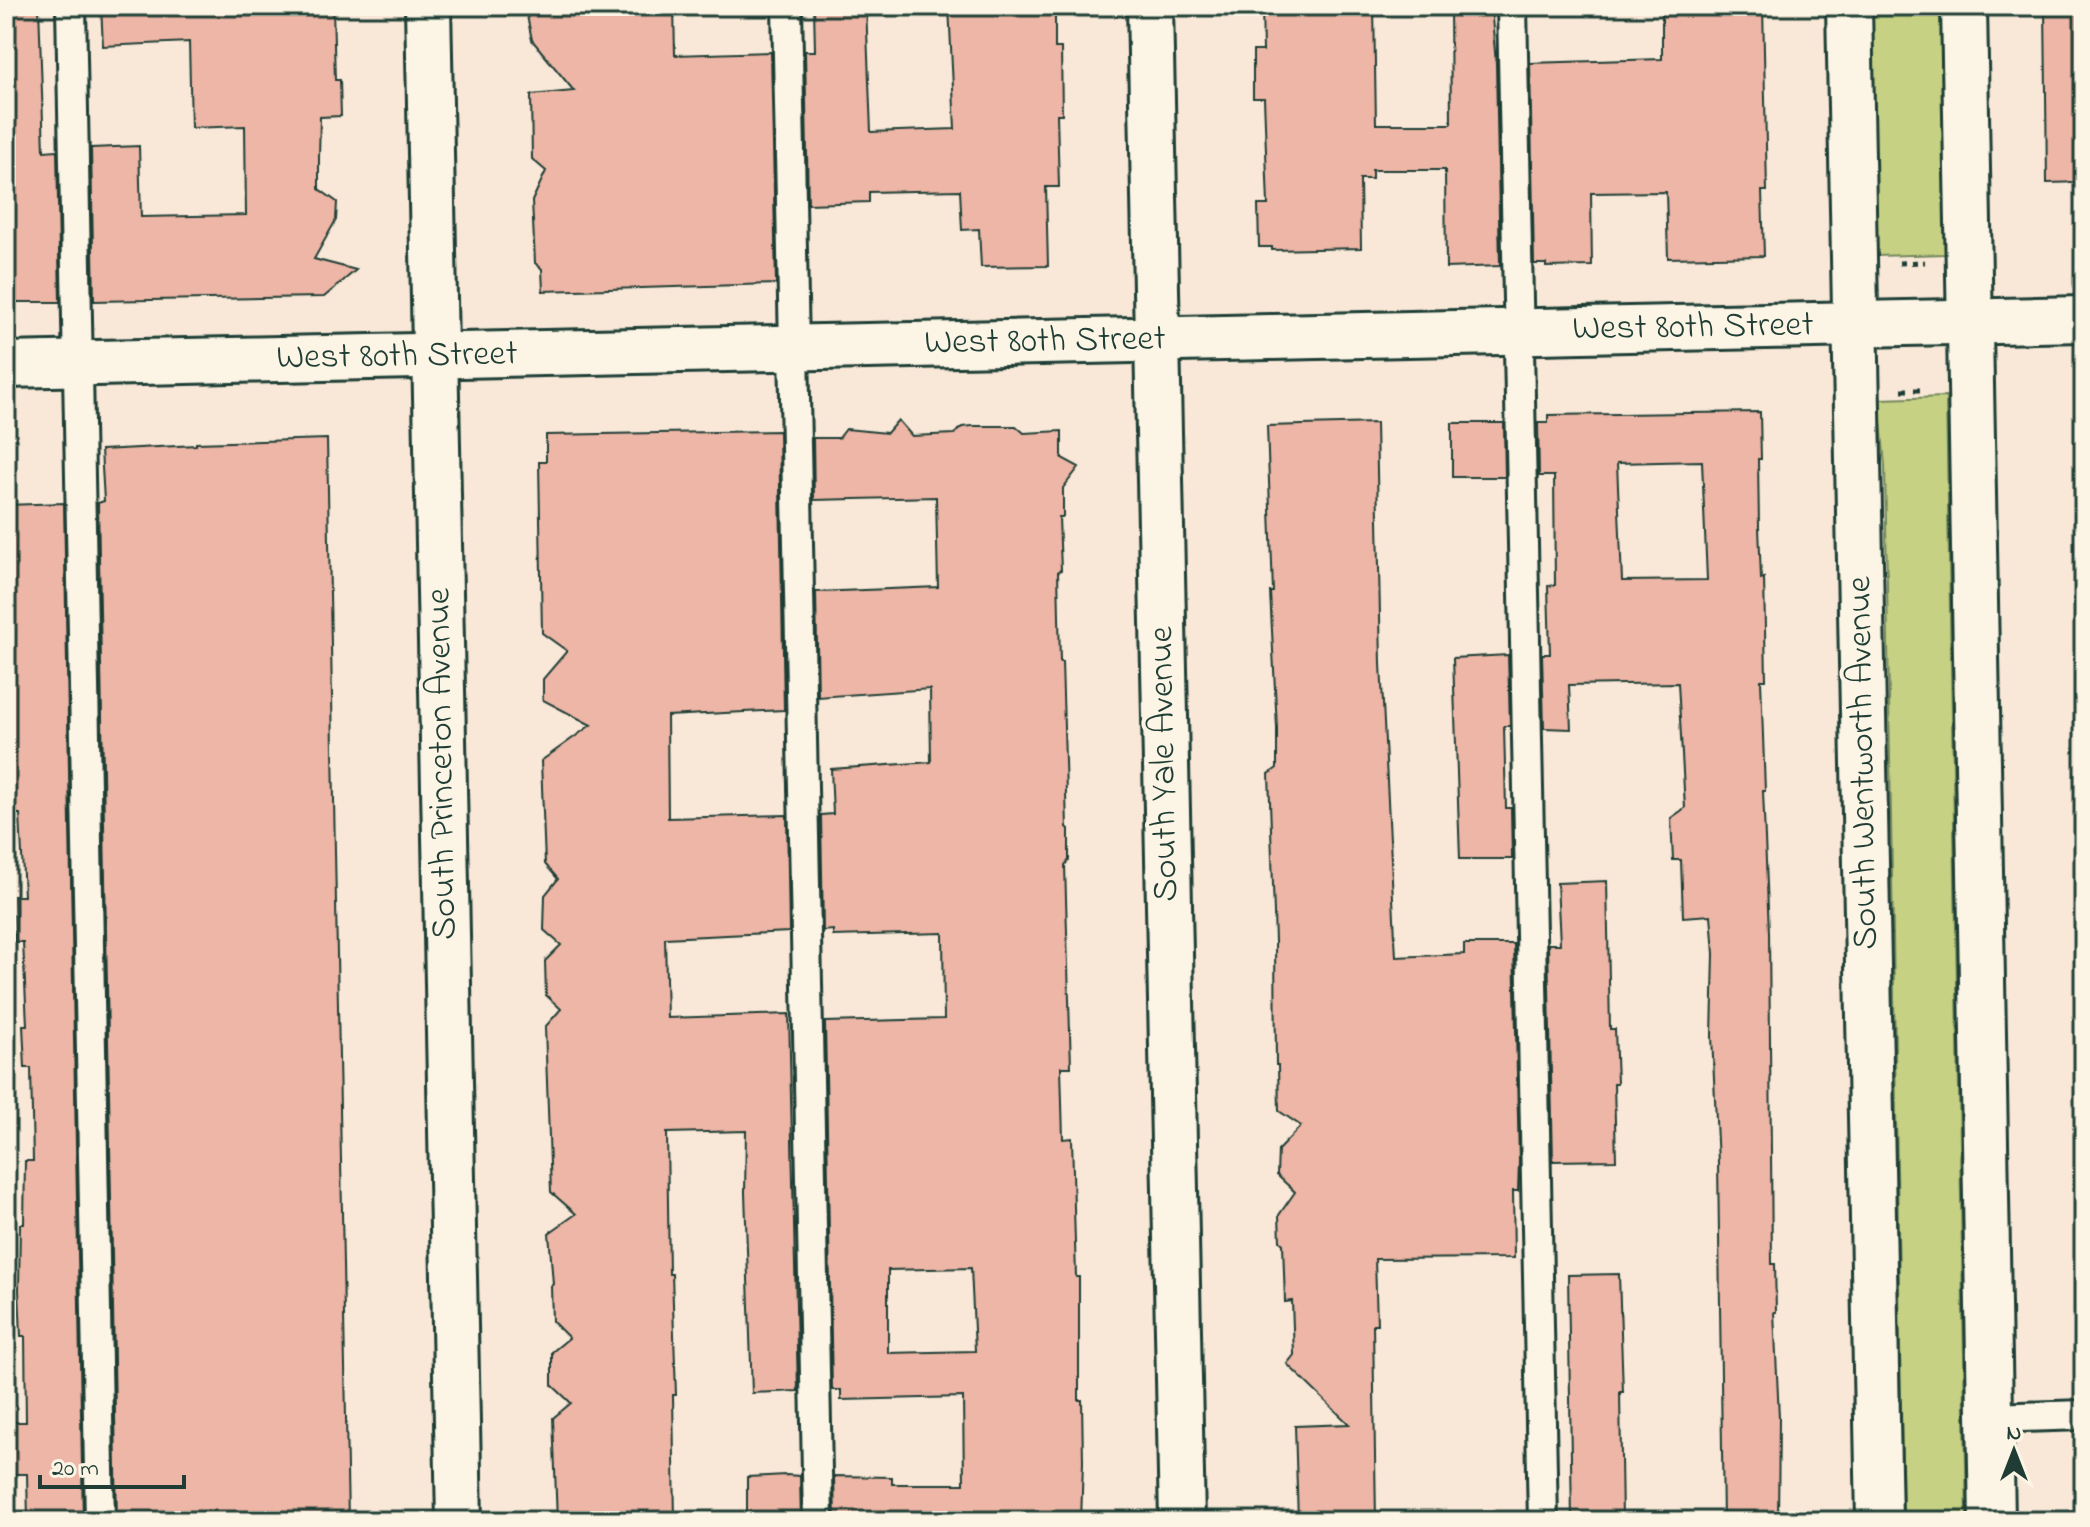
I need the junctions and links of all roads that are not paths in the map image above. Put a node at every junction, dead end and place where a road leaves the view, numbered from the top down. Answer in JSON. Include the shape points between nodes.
{"nodes":[{"id":1,"x":71,"y":6,"type":"edge"},
{"id":2,"x":428,"y":6,"type":"edge"},
{"id":3,"x":787,"y":6,"type":"edge"},
{"id":4,"x":1150,"y":6,"type":"edge"},
{"id":5,"x":1512,"y":6,"type":"edge"},
{"id":6,"x":1849,"y":6,"type":"edge"},
{"id":7,"x":1964,"y":6,"type":"edge"},
{"id":8,"x":2084,"y":319,"type":"edge"},
{"id":9,"x":1970,"y":322,"type":"junction"},
{"id":10,"x":1856,"y":325,"type":"junction"},
{"id":11,"x":1518,"y":332,"type":"junction"},
{"id":12,"x":1156,"y":340,"type":"junction"},
{"id":13,"x":794,"y":348,"type":"junction"},
{"id":14,"x":435,"y":356,"type":"junction"},
{"id":15,"x":78,"y":364,"type":"junction"},
{"id":16,"x":6,"y":365,"type":"edge"},
{"id":17,"x":2084,"y":1415,"type":"edge"},
{"id":18,"x":1990,"y":1418,"type":"junction"},
{"id":19,"x":100,"y":1521,"type":"edge"},
{"id":20,"x":459,"y":1521,"type":"edge"},
{"id":21,"x":818,"y":1521,"type":"edge"},
{"id":22,"x":1182,"y":1521,"type":"edge"},
{"id":23,"x":1543,"y":1521,"type":"edge"},
{"id":24,"x":1879,"y":1521,"type":"edge"},
{"id":25,"x":1992,"y":1521,"type":"edge"}],
"edges":[{"from":1,"to":15,"type":"lane"},
{"from":2,"to":14,"type":"street","name":"South Princeton Avenue"},
{"from":3,"to":13,"type":"lane"},
{"from":4,"to":12,"type":"street","name":"South Yale Avenue"},
{"from":5,"to":11,"type":"lane"},
{"from":6,"to":10,"type":"street","name":"South Wentworth Avenue"},
{"from":7,"to":9,"type":"street"},
{"from":8,"to":9,"type":"street","name":"West 80th Street"},
{"from":9,"to":10,"type":"street","name":"West 80th Street"},
{"from":9,"to":18,"type":"street"},
{"from":10,"to":11,"type":"street","name":"West 80th Street"},
{"from":10,"to":24,"type":"street","name":"South Wentworth Avenue"},
{"from":11,"to":12,"type":"street","name":"West 80th Street"},
{"from":11,"to":23,"type":"lane"},
{"from":12,"to":13,"type":"street","name":"West 80th Street"},
{"from":12,"to":22,"type":"street","name":"South Yale Avenue"},
{"from":13,"to":14,"type":"street","name":"West 80th Street"},
{"from":13,"to":21,"type":"lane"},
{"from":14,"to":15,"type":"street","name":"West 80th Street"},
{"from":14,"to":20,"type":"street","name":"South Princeton Avenue"},
{"from":15,"to":16,"type":"street","name":"West 80th Street"},
{"from":15,"to":19,"type":"lane"},
{"from":17,"to":18,"type":"lane"},
{"from":18,"to":25,"type":"street"}]}
